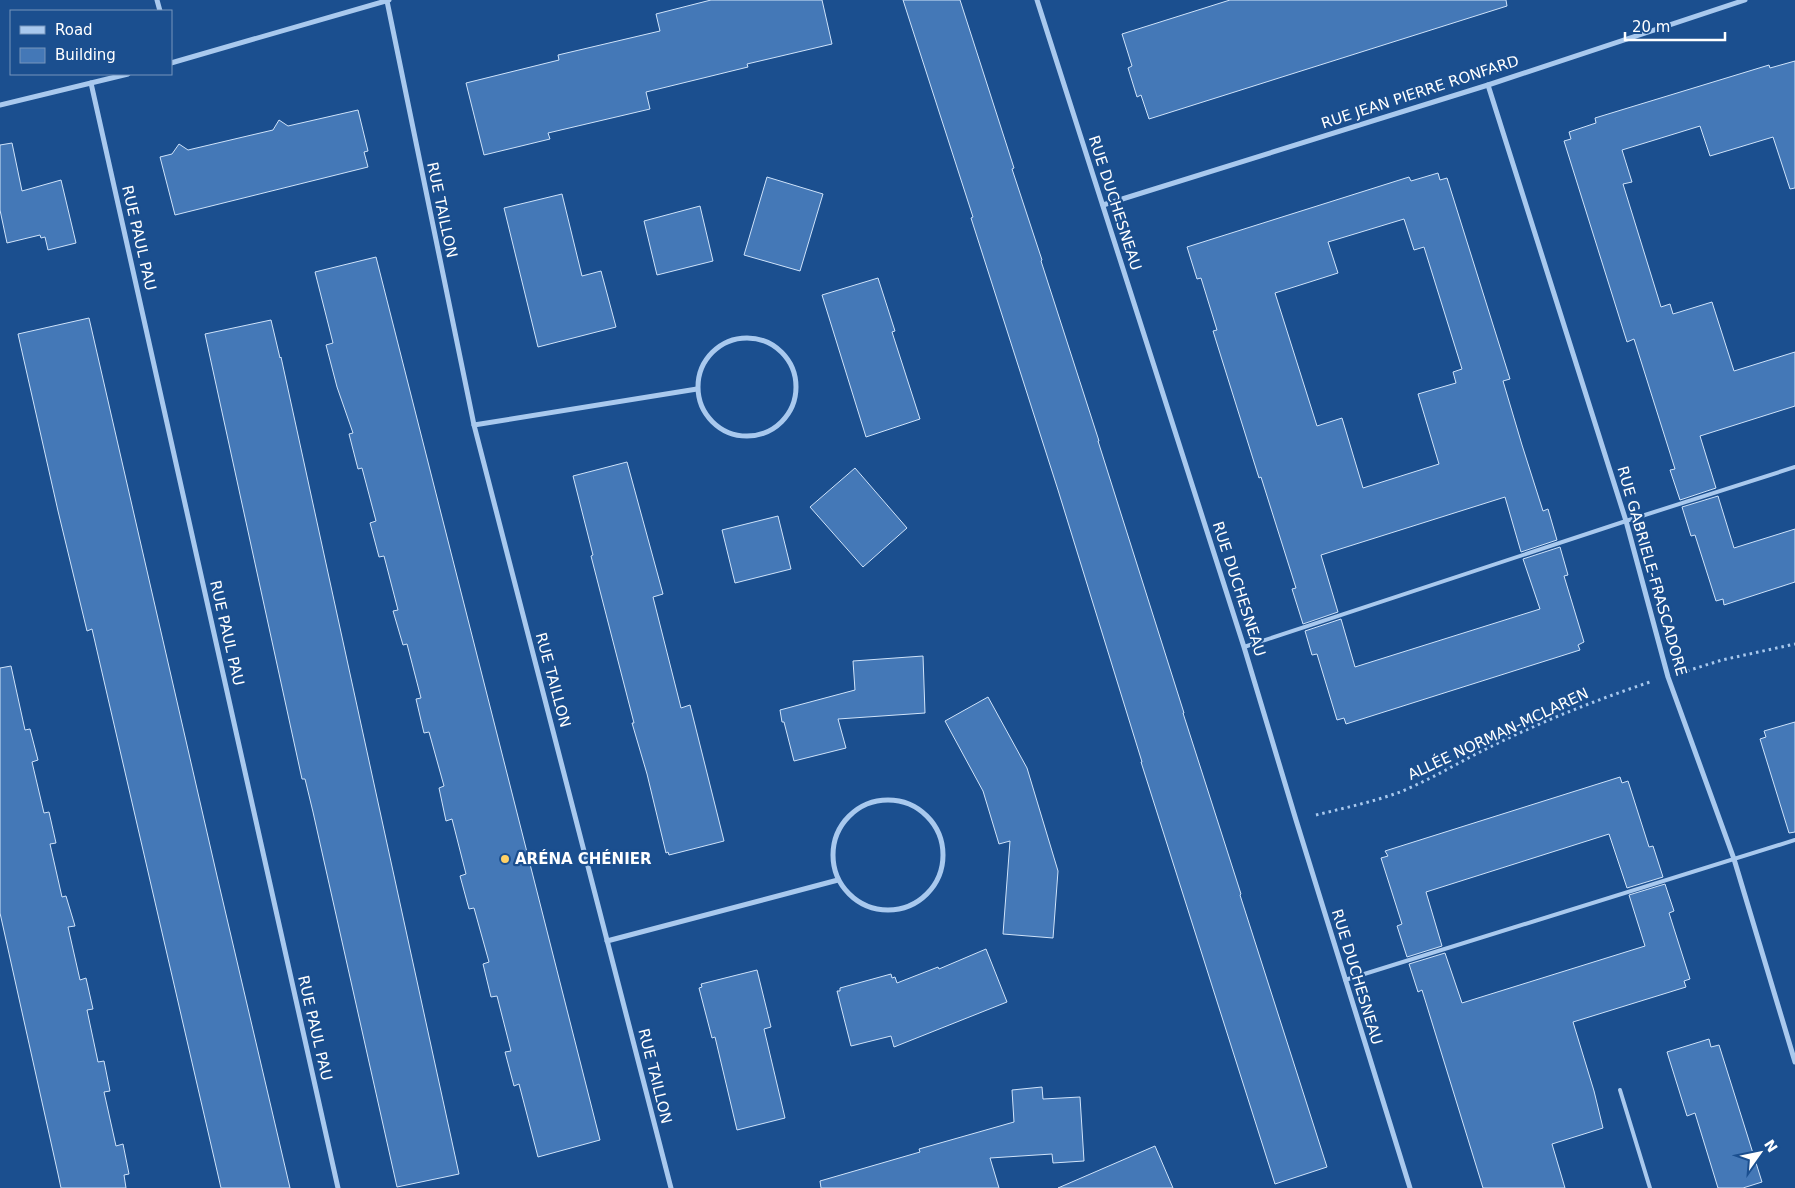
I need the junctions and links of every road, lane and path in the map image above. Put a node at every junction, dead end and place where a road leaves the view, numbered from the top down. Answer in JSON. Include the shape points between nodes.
{"nodes":[{"id":1,"x":388,"y":0,"type":"edge"},
{"id":2,"x":1037,"y":0,"type":"edge"},
{"id":3,"x":1745,"y":0,"type":"edge"},
{"id":4,"x":172,"y":63,"type":"edge"},
{"id":5,"x":124,"y":75,"type":"edge"},
{"id":6,"x":91,"y":83,"type":"junction"},
{"id":7,"x":1488,"y":85,"type":"junction"},
{"id":8,"x":0,"y":105,"type":"edge"},
{"id":9,"x":1103,"y":205,"type":"junction"},
{"id":10,"x":697,"y":389,"type":"junction"},
{"id":11,"x":474,"y":425,"type":"junction"},
{"id":12,"x":1795,"y":467,"type":"edge"},
{"id":13,"x":1626,"y":521,"type":"junction"},
{"id":14,"x":1795,"y":644,"type":"edge"},
{"id":15,"x":1244,"y":647,"type":"junction"},
{"id":16,"x":1668,"y":677,"type":"junction"},
{"id":17,"x":1296,"y":820,"type":"junction"},
{"id":18,"x":1795,"y":840,"type":"edge"},
{"id":19,"x":1734,"y":859,"type":"junction"},
{"id":20,"x":838,"y":880,"type":"junction"},
{"id":21,"x":607,"y":941,"type":"junction"},
{"id":22,"x":1346,"y":980,"type":"junction"},
{"id":23,"x":1795,"y":1062,"type":"edge"},
{"id":24,"x":1620,"y":1090,"type":"dead end"},
{"id":25,"x":338,"y":1188,"type":"edge"},
{"id":26,"x":671,"y":1188,"type":"edge"},
{"id":27,"x":1410,"y":1188,"type":"edge"},
{"id":28,"x":1650,"y":1188,"type":"edge"}],
"edges":[{"from":1,"to":4,"type":"street"},
{"from":1,"to":11,"type":"street","name":"RUE TAILLON"},
{"from":2,"to":9,"type":"street","name":"RUE DUCHESNEAU"},
{"from":3,"to":7,"type":"street","name":"RUE JEAN PIERRE RONFARD"},
{"from":5,"to":6,"type":"street"},
{"from":6,"to":8,"type":"street"},
{"from":6,"to":25,"type":"street","name":"RUE PAUL PAU"},
{"from":7,"to":9,"type":"street","name":"RUE JEAN PIERRE RONFARD"},
{"from":7,"to":13,"type":"street","name":"RUE GABRIELE-FRASCADORE"},
{"from":9,"to":15,"type":"street","name":"RUE DUCHESNEAU"},
{"from":10,"to":10,"type":"street","via":[[700,405],[709,419],[736,435],[752,436],[768,432],[781,423],[791,409],[795,378],[790,362],[779,350],[765,341],[749,337],[733,339],[718,346],[706,358],[699,372]]},
{"from":10,"to":11,"type":"street"},
{"from":11,"to":21,"type":"street","name":"RUE TAILLON"},
{"from":12,"to":13,"type":"lane"},
{"from":13,"to":15,"type":"lane"},
{"from":13,"to":16,"type":"street","name":"RUE GABRIELE-FRASCADORE"},
{"from":14,"to":16,"type":"path","name":"ALLÉE NORMAN-MCLAREN","via":[[1722,660]]},
{"from":15,"to":17,"type":"street","name":"RUE DUCHESNEAU"},
{"from":16,"to":17,"type":"path","name":"ALLÉE NORMAN-MCLAREN","via":[[1537,725],[1398,793]]},
{"from":16,"to":19,"type":"street","name":"RUE GABRIELE-FRASCADORE"},
{"from":17,"to":22,"type":"street","name":"RUE DUCHESNEAU"},
{"from":18,"to":19,"type":"lane"},
{"from":19,"to":22,"type":"lane"},
{"from":19,"to":23,"type":"street","name":"RUE GABRIELE-FRASCADORE"},
{"from":20,"to":20,"type":"street","via":[[848,894],[878,910],[896,910],[912,905],[926,896],[938,880],[943,862],[942,843],[935,826],[923,811],[906,802],[879,800],[852,811],[840,826],[833,843],[833,862]]},
{"from":20,"to":21,"type":"street"},
{"from":21,"to":26,"type":"street","name":"RUE TAILLON"},
{"from":22,"to":27,"type":"street","name":"RUE DUCHESNEAU"},
{"from":24,"to":28,"type":"lane"}]}
